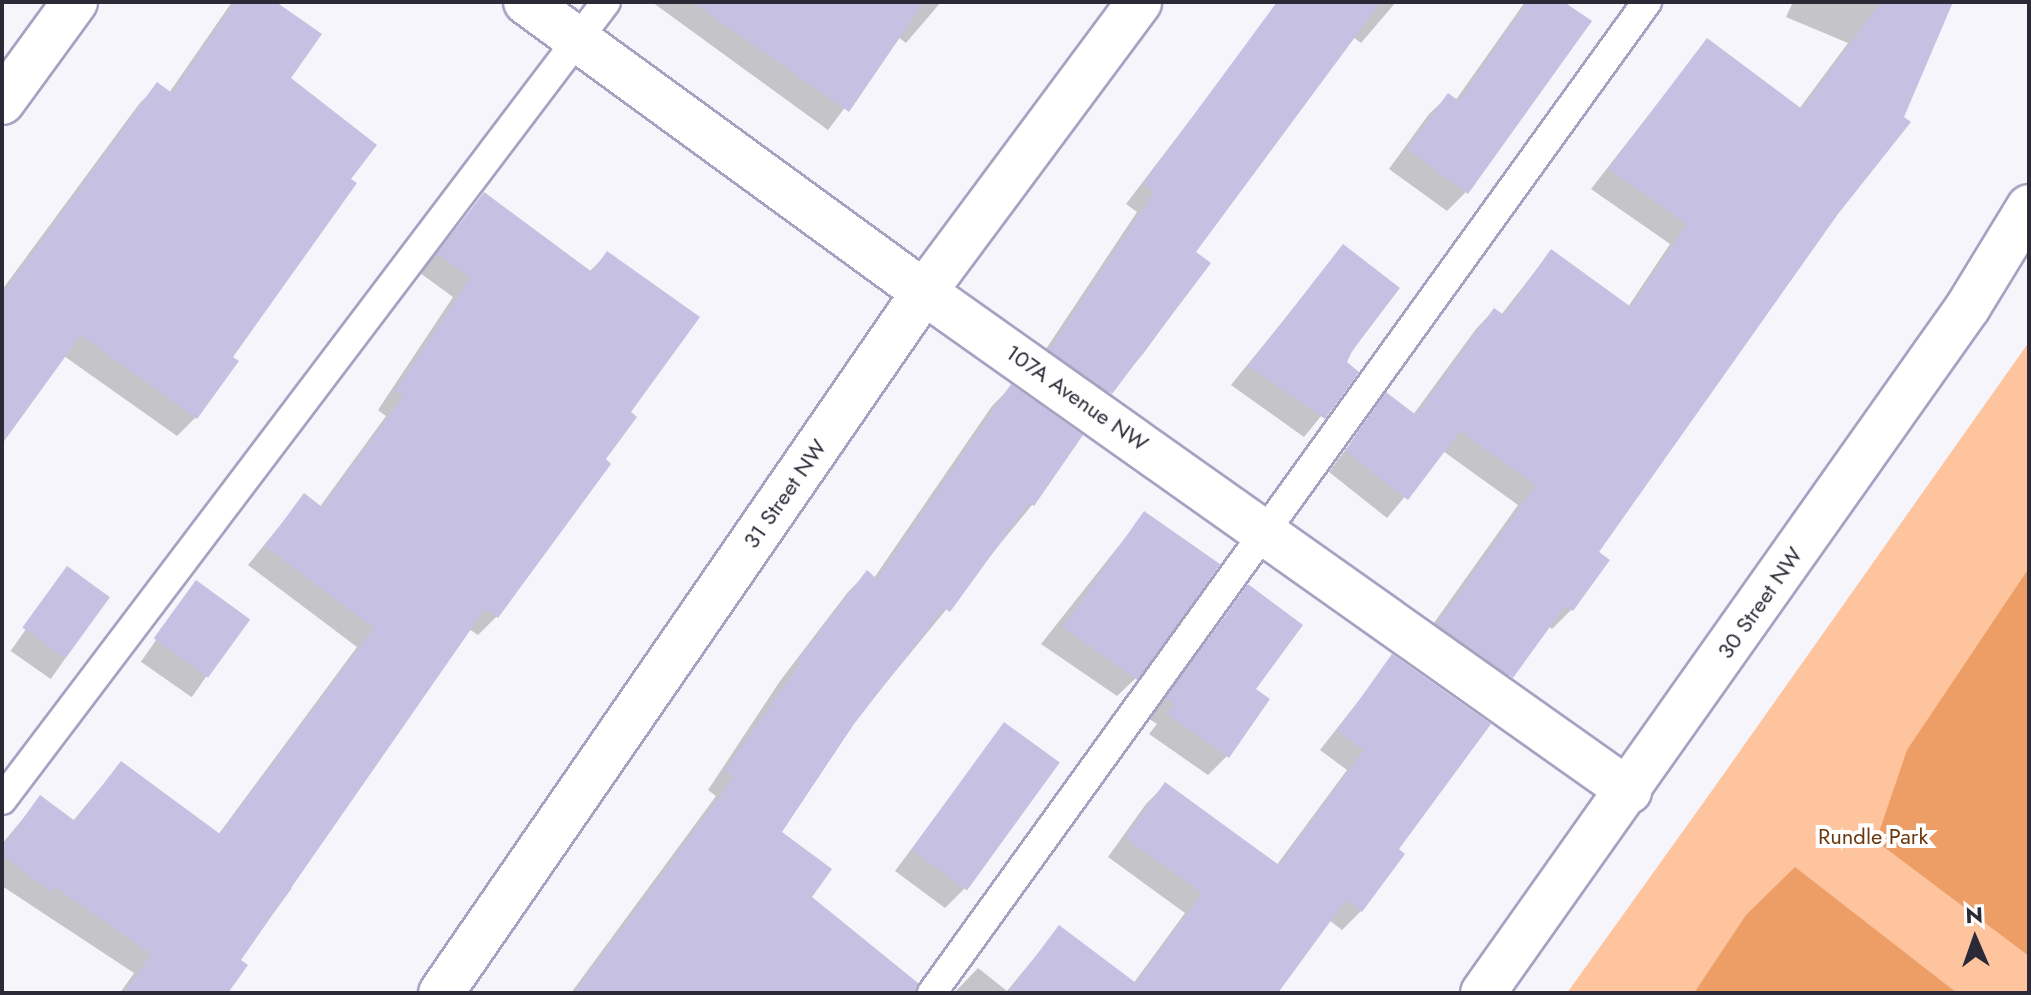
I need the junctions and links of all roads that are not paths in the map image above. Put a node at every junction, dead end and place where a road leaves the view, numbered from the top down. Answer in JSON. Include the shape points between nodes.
{"nodes":[{"id":1,"x":75,"y":2,"type":"edge"},
{"id":2,"x":526,"y":2,"type":"edge"},
{"id":3,"x":606,"y":2,"type":"edge"},
{"id":4,"x":1139,"y":2,"type":"edge"},
{"id":5,"x":1647,"y":2,"type":"edge"},
{"id":6,"x":579,"y":40,"type":"junction"},
{"id":7,"x":2,"y":102,"type":"edge"},
{"id":8,"x":2029,"y":207,"type":"edge"},
{"id":9,"x":924,"y":292,"type":"junction"},
{"id":10,"x":1269,"y":531,"type":"junction"},
{"id":11,"x":1629,"y":791,"type":"junction"},
{"id":12,"x":2,"y":800,"type":"edge"},
{"id":13,"x":441,"y":993,"type":"edge"},
{"id":14,"x":932,"y":993,"type":"edge"},
{"id":15,"x":1483,"y":993,"type":"edge"}],
"edges":[{"from":1,"to":7,"type":"street"},
{"from":2,"to":6,"type":"street","name":"107A Avenue NW"},
{"from":3,"to":6,"type":"lane"},
{"from":4,"to":9,"type":"street","name":"31 Street NW"},
{"from":5,"to":10,"type":"lane"},
{"from":6,"to":9,"type":"street","name":"107A Avenue NW"},
{"from":6,"to":12,"type":"lane"},
{"from":8,"to":11,"type":"street","name":"30 Street NW","via":[[1968,307]]},
{"from":9,"to":10,"type":"street","name":"107A Avenue NW"},
{"from":9,"to":13,"type":"street","name":"31 Street NW"},
{"from":10,"to":11,"type":"street","name":"107A Avenue NW"},
{"from":10,"to":14,"type":"lane"},
{"from":11,"to":15,"type":"street","name":"30 Street NW"}]}
